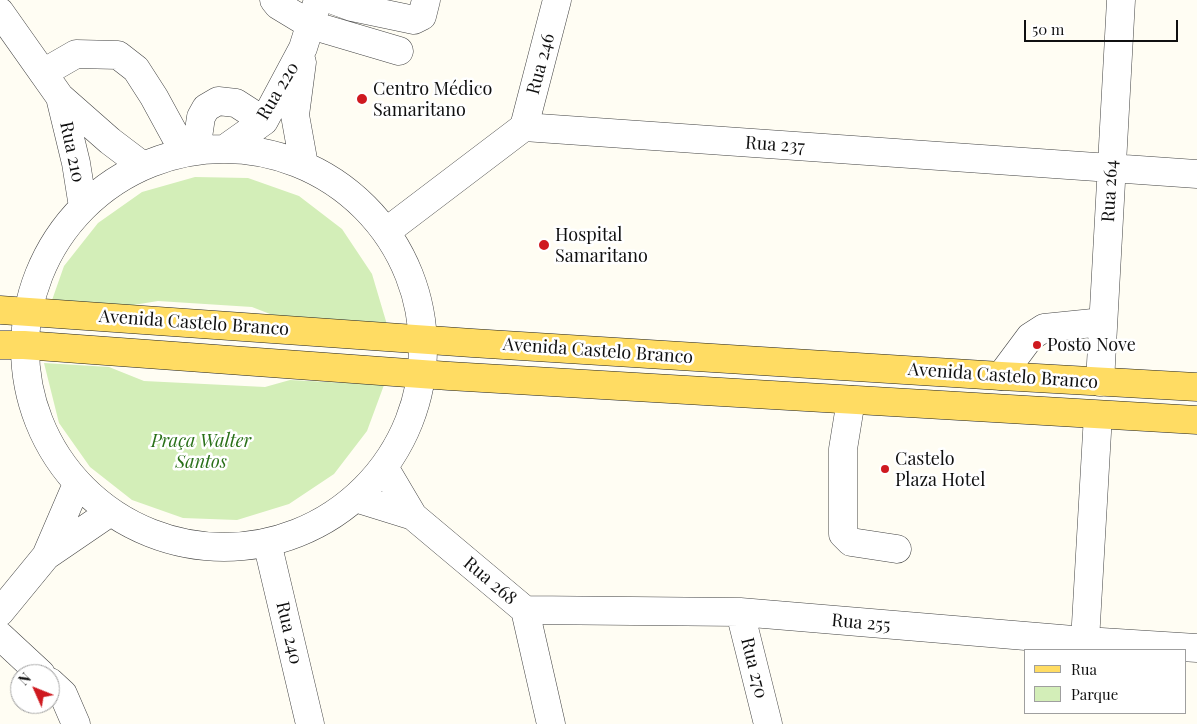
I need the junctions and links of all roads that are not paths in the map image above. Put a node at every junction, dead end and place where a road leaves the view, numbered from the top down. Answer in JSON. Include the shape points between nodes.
{"nodes":[{"id":1,"x":274,"y":0,"type":"edge"},
{"id":2,"x":333,"y":0,"type":"edge"},
{"id":3,"x":426,"y":0,"type":"edge"},
{"id":4,"x":557,"y":0,"type":"edge"},
{"id":5,"x":1121,"y":0,"type":"edge"},
{"id":6,"x":0,"y":12,"type":"edge"},
{"id":7,"x":311,"y":24,"type":"edge"},
{"id":8,"x":399,"y":51,"type":"dead end"},
{"id":9,"x":43,"y":73,"type":"junction"},
{"id":10,"x":60,"y":97,"type":"junction"},
{"id":11,"x":264,"y":121,"type":"junction"},
{"id":12,"x":524,"y":127,"type":"junction"},
{"id":13,"x":226,"y":148,"type":"junction"},
{"id":14,"x":190,"y":152,"type":"junction"},
{"id":15,"x":304,"y":165,"type":"junction"},
{"id":16,"x":143,"y":166,"type":"junction"},
{"id":17,"x":1112,"y":168,"type":"junction"},
{"id":18,"x":1197,"y":174,"type":"edge"},
{"id":19,"x":84,"y":207,"type":"junction"},
{"id":20,"x":387,"y":231,"type":"junction"},
{"id":21,"x":0,"y":310,"type":"edge"},
{"id":22,"x":27,"y":312,"type":"junction"},
{"id":23,"x":1103,"y":322,"type":"junction"},
{"id":24,"x":424,"y":339,"type":"junction"},
{"id":25,"x":12,"y":345,"type":"edge"},
{"id":26,"x":422,"y":373,"type":"junction"},
{"id":27,"x":1001,"y":376,"type":"junction"},
{"id":28,"x":1100,"y":382,"type":"junction"},
{"id":29,"x":1197,"y":387,"type":"edge"},
{"id":30,"x":852,"y":400,"type":"junction"},
{"id":31,"x":1098,"y":415,"type":"junction"},
{"id":32,"x":1197,"y":420,"type":"edge"},
{"id":33,"x":384,"y":467,"type":"junction"},
{"id":34,"x":77,"y":484,"type":"junction"},
{"id":35,"x":355,"y":498,"type":"junction"},
{"id":36,"x":109,"y":513,"type":"junction"},
{"id":37,"x":413,"y":516,"type":"junction"},
{"id":38,"x":267,"y":542,"type":"junction"},
{"id":39,"x":897,"y":549,"type":"dead end"},
{"id":40,"x":46,"y":556,"type":"junction"},
{"id":41,"x":524,"y":610,"type":"junction"},
{"id":42,"x":0,"y":612,"type":"edge"},
{"id":43,"x":740,"y":612,"type":"junction"},
{"id":44,"x":0,"y":636,"type":"edge"},
{"id":45,"x":1085,"y":642,"type":"junction"},
{"id":46,"x":1197,"y":648,"type":"edge"},
{"id":47,"x":30,"y":664,"type":"edge"},
{"id":48,"x":60,"y":691,"type":"edge"},
{"id":49,"x":76,"y":724,"type":"edge"},
{"id":50,"x":310,"y":724,"type":"edge"},
{"id":51,"x":551,"y":724,"type":"edge"},
{"id":52,"x":768,"y":724,"type":"edge"}],
"edges":[{"from":1,"to":7,"type":"street","via":[[278,6]]},
{"from":2,"to":3,"type":"street","via":[[414,20],[422,16]]},
{"from":4,"to":12,"type":"street","name":"Rua 246"},
{"from":5,"to":17,"type":"street","name":"Rua 264"},
{"from":6,"to":9,"type":"street","name":"Rua 210"},
{"from":7,"to":8,"type":"street"},
{"from":7,"to":11,"type":"street","name":"Rua 220"},
{"from":7,"to":15,"type":"street","name":"Rua 220","via":[[295,116]]},
{"from":9,"to":10,"type":"street","name":"Rua 210"},
{"from":9,"to":14,"type":"street","via":[[76,54],[118,55],[136,69]]},
{"from":10,"to":16,"type":"street","name":"Rua 210"},
{"from":10,"to":19,"type":"street","name":"Rua 210"},
{"from":11,"to":13,"type":"street","name":"Rua 220"},
{"from":11,"to":14,"type":"street","via":[[236,103],[218,102],[206,108]]},
{"from":12,"to":17,"type":"street","name":"Rua 237"},
{"from":12,"to":20,"type":"street"},
{"from":13,"to":14,"type":"street"},
{"from":13,"to":15,"type":"street","via":[[266,152]]},
{"from":14,"to":16,"type":"street"},
{"from":15,"to":20,"type":"street","via":[[350,192]]},
{"from":16,"to":19,"type":"street","via":[[111,184]]},
{"from":17,"to":18,"type":"street","name":"Rua 237"},
{"from":17,"to":23,"type":"street","name":"Rua 264"},
{"from":19,"to":22,"type":"street","via":[[57,238],[39,274]]},
{"from":20,"to":24,"type":"street","via":[[406,264],[418,301]]},
{"from":21,"to":22,"type":"main road","name":"Avenida Castelo Branco"},
{"from":22,"to":24,"type":"main road","name":"Avenida Castelo Branco"},
{"from":22,"to":25,"type":"street"},
{"from":23,"to":27,"type":"street","via":[[1044,328],[1030,337]]},
{"from":23,"to":28,"type":"street","name":"Rua 264"},
{"from":24,"to":26,"type":"street"},
{"from":24,"to":27,"type":"main road","name":"Avenida Castelo Branco"},
{"from":25,"to":26,"type":"main road","name":"Avenida Castelo Branco"},
{"from":25,"to":34,"type":"street","via":[[37,420],[54,454]]},
{"from":26,"to":30,"type":"main road","name":"Avenida Castelo Branco"},
{"from":26,"to":33,"type":"street","via":[[415,407],[402,438]]},
{"from":27,"to":28,"type":"main road","name":"Avenida Castelo Branco"},
{"from":28,"to":29,"type":"main road","name":"Avenida Castelo Branco"},
{"from":30,"to":31,"type":"main road","name":"Avenida Castelo Branco"},
{"from":30,"to":39,"type":"street","via":[[843,449],[843,534],[851,542]]},
{"from":31,"to":32,"type":"main road","name":"Avenida Castelo Branco"},
{"from":31,"to":45,"type":"street"},
{"from":33,"to":35,"type":"street"},
{"from":33,"to":37,"type":"street","name":"Rua 268"},
{"from":34,"to":36,"type":"street"},
{"from":34,"to":40,"type":"street"},
{"from":35,"to":37,"type":"street","name":"Rua 268"},
{"from":35,"to":38,"type":"street","via":[[323,522],[286,538]]},
{"from":36,"to":38,"type":"street","via":[[150,535],[195,546],[242,547]]},
{"from":36,"to":40,"type":"street"},
{"from":37,"to":41,"type":"street","name":"Rua 268"},
{"from":38,"to":50,"type":"street","name":"Rua 240"},
{"from":40,"to":42,"type":"street"},
{"from":41,"to":43,"type":"street","name":"Rua 255"},
{"from":41,"to":51,"type":"street","name":"Rua 268"},
{"from":43,"to":45,"type":"street","name":"Rua 255"},
{"from":43,"to":52,"type":"street","name":"Rua 270"},
{"from":44,"to":47,"type":"street"},
{"from":45,"to":46,"type":"street","name":"Rua 255"},
{"from":48,"to":49,"type":"street"}]}
